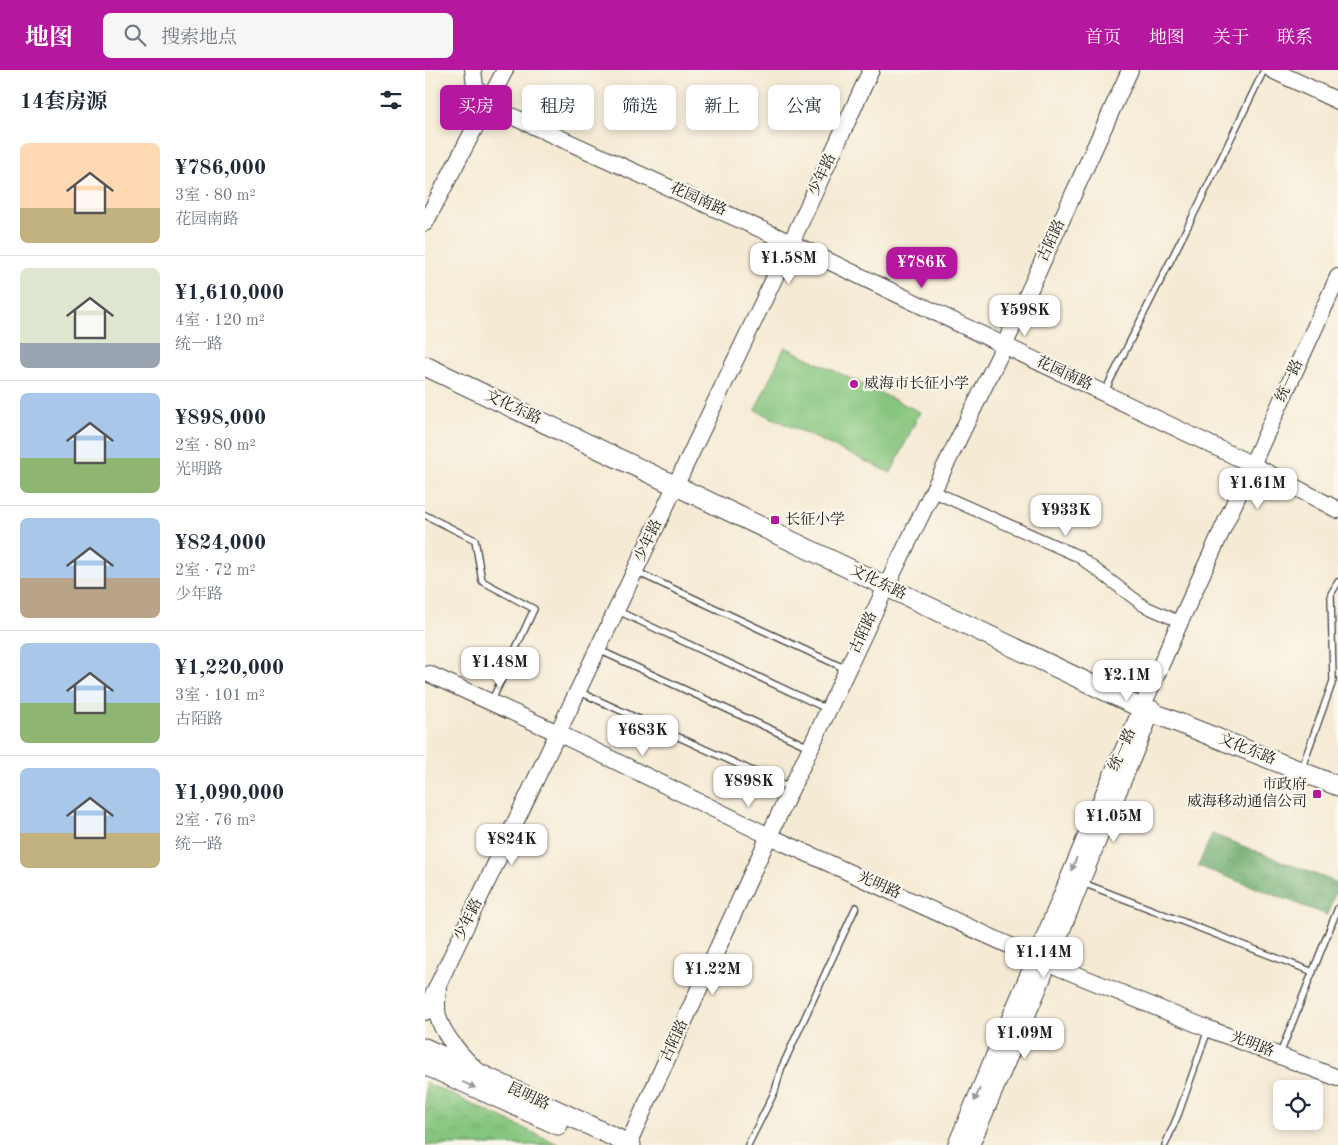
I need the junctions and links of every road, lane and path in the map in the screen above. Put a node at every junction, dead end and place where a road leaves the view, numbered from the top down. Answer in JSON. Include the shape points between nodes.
{"nodes":[{"id":1,"x":473,"y":70,"type":"edge"},
{"id":2,"x":505,"y":70,"type":"edge"},
{"id":3,"x":871,"y":70,"type":"edge"},
{"id":4,"x":1130,"y":70,"type":"edge"},
{"id":5,"x":1264,"y":70,"type":"edge"},
{"id":6,"x":1272,"y":70,"type":"edge"},
{"id":7,"x":1287,"y":70,"type":"edge"},
{"id":8,"x":475,"y":85,"type":"edge"},
{"id":9,"x":497,"y":85,"type":"edge"},
{"id":10,"x":1338,"y":94,"type":"edge"},
{"id":11,"x":1338,"y":101,"type":"edge"},
{"id":12,"x":512,"y":116,"type":"edge"},
{"id":13,"x":474,"y":130,"type":"edge"},
{"id":14,"x":425,"y":223,"type":"edge"},
{"id":15,"x":791,"y":243,"type":"junction"},
{"id":16,"x":1338,"y":277,"type":"edge"},
{"id":17,"x":1338,"y":296,"type":"edge"},
{"id":18,"x":1004,"y":346,"type":"junction"},
{"id":19,"x":425,"y":355,"type":"edge"},
{"id":20,"x":425,"y":366,"type":"edge"},
{"id":21,"x":1105,"y":393,"type":"junction"},
{"id":22,"x":1256,"y":467,"type":"junction"},
{"id":23,"x":677,"y":481,"type":"junction"},
{"id":24,"x":933,"y":491,"type":"junction"},
{"id":25,"x":1338,"y":510,"type":"edge"},
{"id":26,"x":425,"y":515,"type":"edge"},
{"id":27,"x":635,"y":571,"type":"junction"},
{"id":28,"x":1338,"y":582,"type":"edge"},
{"id":29,"x":888,"y":583,"type":"junction"},
{"id":30,"x":616,"y":610,"type":"junction"},
{"id":31,"x":1180,"y":622,"type":"junction"},
{"id":32,"x":597,"y":649,"type":"junction"},
{"id":33,"x":847,"y":669,"type":"junction"},
{"id":34,"x":429,"y":674,"type":"dead end"},
{"id":35,"x":578,"y":691,"type":"junction"},
{"id":36,"x":491,"y":702,"type":"junction"},
{"id":37,"x":1149,"y":705,"type":"junction"},
{"id":38,"x":828,"y":710,"type":"junction"},
{"id":39,"x":558,"y":733,"type":"junction"},
{"id":40,"x":810,"y":748,"type":"junction"},
{"id":41,"x":1303,"y":766,"type":"junction"},
{"id":42,"x":1338,"y":774,"type":"edge"},
{"id":43,"x":1338,"y":786,"type":"edge"},
{"id":44,"x":791,"y":789,"type":"junction"},
{"id":45,"x":769,"y":836,"type":"junction"},
{"id":46,"x":1081,"y":883,"type":"junction"},
{"id":47,"x":855,"y":907,"type":"dead end"},
{"id":48,"x":1338,"y":908,"type":"edge"},
{"id":49,"x":1042,"y":960,"type":"junction"},
{"id":50,"x":1313,"y":972,"type":"junction"},
{"id":51,"x":438,"y":984,"type":"junction"},
{"id":52,"x":425,"y":1011,"type":"edge"},
{"id":53,"x":1209,"y":1029,"type":"junction"},
{"id":54,"x":425,"y":1048,"type":"edge"},
{"id":55,"x":1280,"y":1056,"type":"junction"},
{"id":56,"x":425,"y":1065,"type":"edge"},
{"id":57,"x":485,"y":1077,"type":"junction"},
{"id":58,"x":1338,"y":1078,"type":"edge"},
{"id":59,"x":630,"y":1144,"type":"edge"},
{"id":60,"x":969,"y":1144,"type":"edge"},
{"id":61,"x":602,"y":1145,"type":"edge"},
{"id":62,"x":748,"y":1145,"type":"edge"},
{"id":63,"x":1165,"y":1145,"type":"edge"}],
"edges":[{"from":1,"to":8,"type":"street"},
{"from":2,"to":9,"type":"street"},
{"from":3,"to":15,"type":"street","name":"少年路"},
{"from":4,"to":18,"type":"street","name":"古陌路"},
{"from":5,"to":21,"type":"lane"},
{"from":6,"to":11,"type":"street"},
{"from":7,"to":10,"type":"street"},
{"from":12,"to":15,"type":"street","name":"花园南路"},
{"from":13,"to":14,"type":"street"},
{"from":15,"to":18,"type":"street","name":"花园南路"},
{"from":15,"to":23,"type":"street","name":"少年路"},
{"from":16,"to":22,"type":"street","name":"统一路"},
{"from":17,"to":22,"type":"street","name":"统一路"},
{"from":18,"to":21,"type":"street","name":"花园南路"},
{"from":18,"to":24,"type":"street","name":"古陌路"},
{"from":19,"to":23,"type":"main road"},
{"from":20,"to":23,"type":"main road","name":"文化东路"},
{"from":21,"to":22,"type":"street","name":"花园南路"},
{"from":22,"to":25,"type":"street","name":"花园南路"},
{"from":22,"to":31,"type":"street","name":"统一路"},
{"from":22,"to":37,"type":"street","name":"统一路"},
{"from":23,"to":27,"type":"street","name":"少年路"},
{"from":23,"to":29,"type":"main road","name":"文化东路"},
{"from":24,"to":29,"type":"street","name":"古陌路"},
{"from":24,"to":31,"type":"street","via":[[1078,556],[1144,606]]},
{"from":26,"to":36,"type":"lane","via":[[475,540],[482,581],[534,609]]},
{"from":27,"to":30,"type":"street","name":"少年路"},
{"from":27,"to":33,"type":"lane"},
{"from":28,"to":41,"type":"lane","via":[[1331,594],[1333,681]]},
{"from":29,"to":33,"type":"street","name":"古陌路"},
{"from":29,"to":37,"type":"main road","name":"文化东路"},
{"from":30,"to":32,"type":"street","name":"少年路"},
{"from":30,"to":38,"type":"lane"},
{"from":31,"to":37,"type":"street","name":"统一路"},
{"from":32,"to":35,"type":"street","name":"少年路"},
{"from":32,"to":40,"type":"lane"},
{"from":33,"to":38,"type":"street","name":"古陌路"},
{"from":34,"to":36,"type":"street","name":"光明路"},
{"from":35,"to":39,"type":"street","name":"少年路"},
{"from":35,"to":44,"type":"lane"},
{"from":36,"to":39,"type":"street","name":"光明路"},
{"from":37,"to":41,"type":"main road","name":"文化东路"},
{"from":37,"to":46,"type":"street","name":"统一路"},
{"from":37,"to":49,"type":"street","name":"统一路","one_way":true,"via":[[1103,795]]},
{"from":38,"to":40,"type":"street","name":"古陌路"},
{"from":39,"to":45,"type":"street","name":"光明路"},
{"from":39,"to":51,"type":"street","name":"少年路"},
{"from":40,"to":44,"type":"street","name":"古陌路"},
{"from":41,"to":42,"type":"main road"},
{"from":41,"to":43,"type":"main road","name":"文化东路"},
{"from":44,"to":45,"type":"street","name":"古陌路"},
{"from":45,"to":49,"type":"street","name":"光明路"},
{"from":45,"to":59,"type":"street","name":"古陌路"},
{"from":46,"to":49,"type":"street","name":"统一路"},
{"from":46,"to":50,"type":"lane"},
{"from":47,"to":62,"type":"lane"},
{"from":48,"to":50,"type":"lane"},
{"from":49,"to":53,"type":"street","name":"光明路"},
{"from":49,"to":60,"type":"street","name":"统一路"},
{"from":50,"to":55,"type":"lane"},
{"from":51,"to":52,"type":"street","name":"少年路"},
{"from":51,"to":57,"type":"street","via":[[438,1018],[464,1058]]},
{"from":53,"to":55,"type":"street","name":"光明路"},
{"from":53,"to":63,"type":"lane"},
{"from":54,"to":57,"type":"main road","name":"昆明路"},
{"from":55,"to":58,"type":"street","name":"光明路"},
{"from":56,"to":61,"type":"main road","name":"昆明路","one_way":true},
{"from":57,"to":59,"type":"main road","name":"昆明路"}]}
